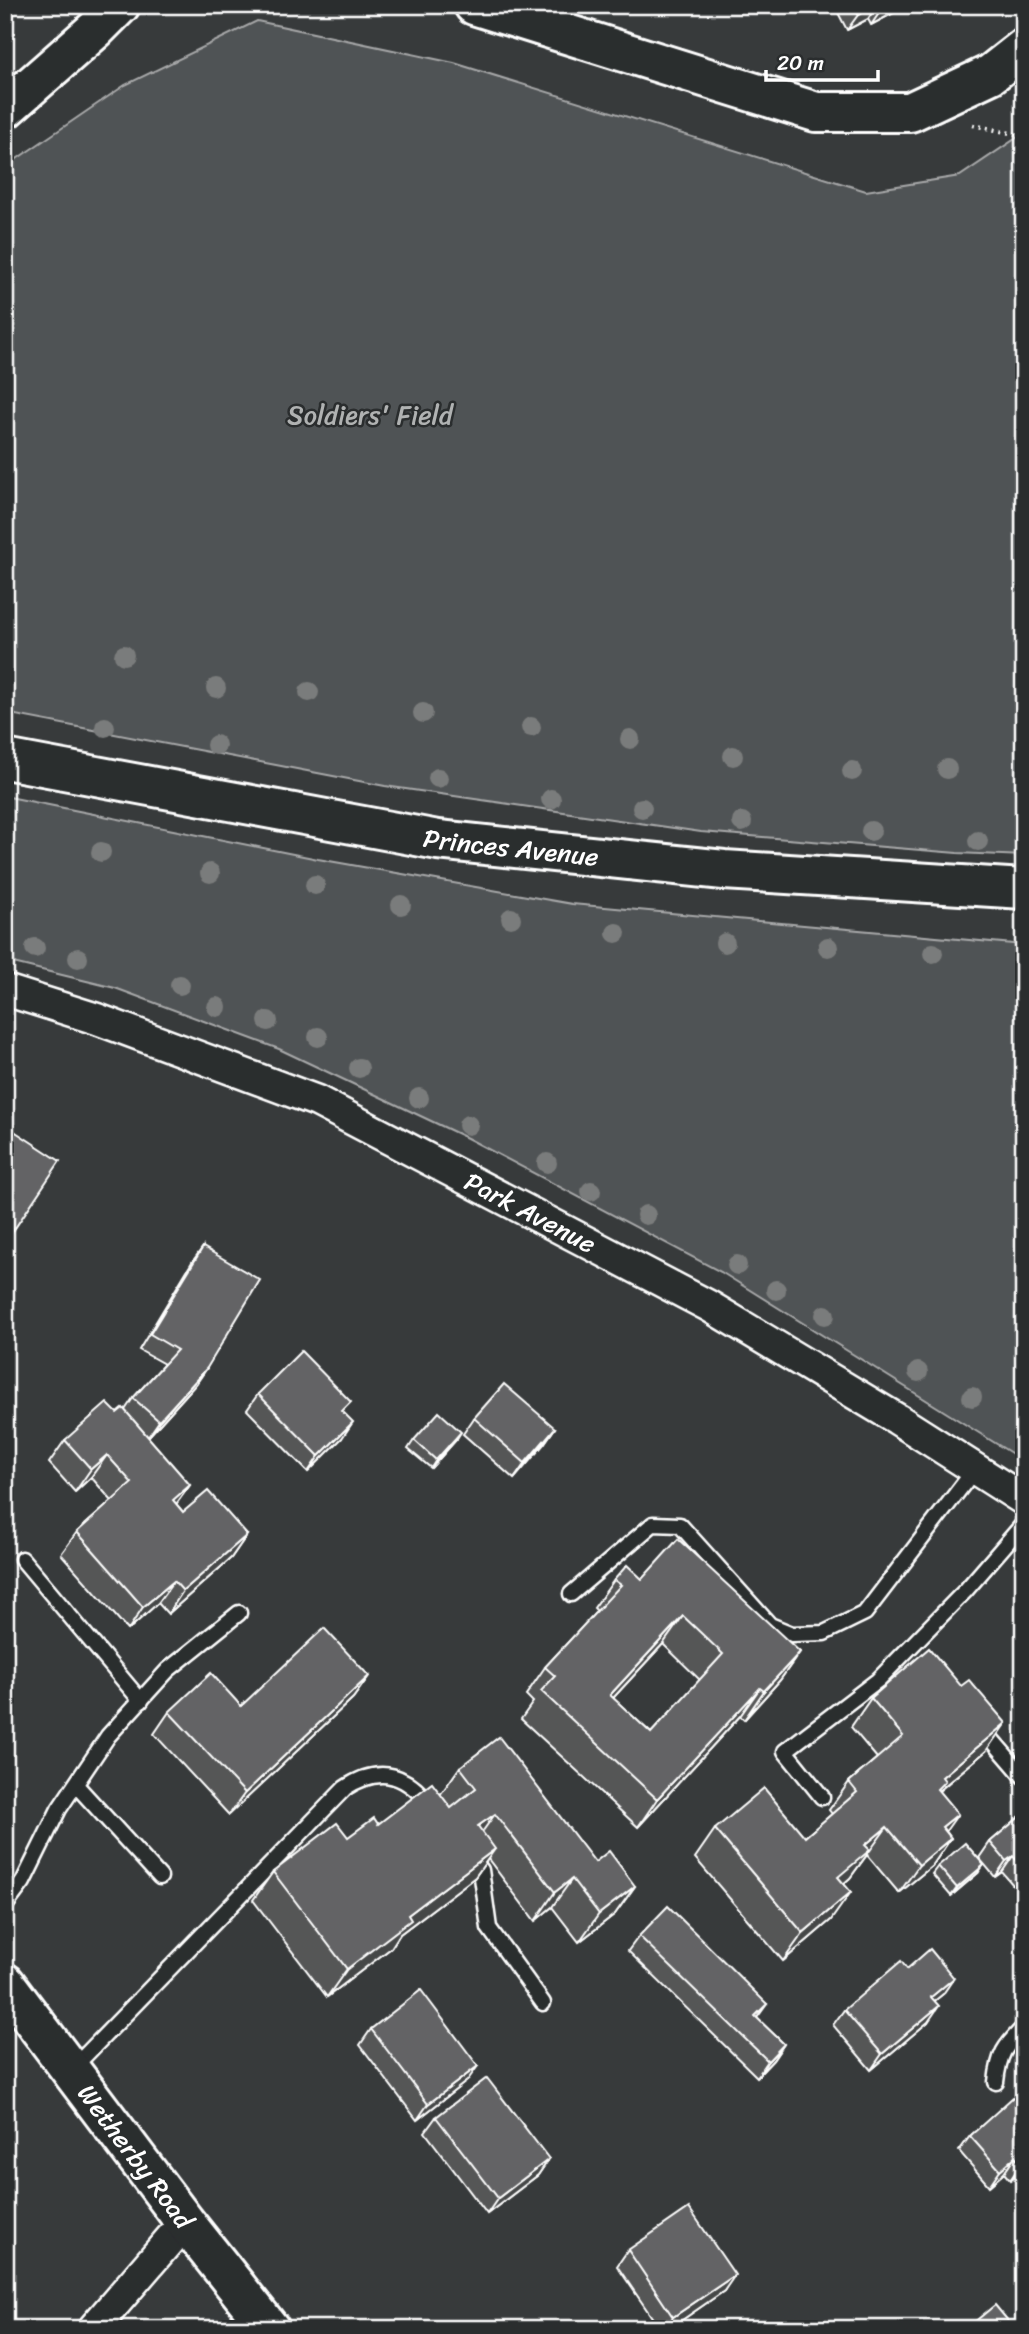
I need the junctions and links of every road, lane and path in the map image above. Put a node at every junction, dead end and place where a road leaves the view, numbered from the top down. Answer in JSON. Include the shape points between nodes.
{"nodes":[{"id":1,"x":120,"y":5,"type":"edge"},
{"id":2,"x":474,"y":5,"type":"edge"},
{"id":3,"x":1024,"y":48,"type":"edge"},
{"id":4,"x":5,"y":109,"type":"edge"},
{"id":5,"x":5,"y":760,"type":"edge"},
{"id":6,"x":1024,"y":889,"type":"edge"},
{"id":7,"x":5,"y":990,"type":"edge"},
{"id":8,"x":975,"y":1469,"type":"junction"},
{"id":9,"x":1024,"y":1500,"type":"edge"},
{"id":10,"x":1024,"y":1523,"type":"edge"},
{"id":11,"x":23,"y":1559,"type":"dead end"},
{"id":12,"x":571,"y":1594,"type":"dead end"},
{"id":13,"x":239,"y":1613,"type":"dead end"},
{"id":14,"x":141,"y":1701,"type":"junction"},
{"id":15,"x":973,"y":1718,"type":"edge"},
{"id":16,"x":1024,"y":1777,"type":"edge"},
{"id":17,"x":76,"y":1785,"type":"junction"},
{"id":18,"x":822,"y":1797,"type":"dead end"},
{"id":19,"x":437,"y":1815,"type":"edge"},
{"id":20,"x":465,"y":1850,"type":"edge"},
{"id":21,"x":160,"y":1877,"type":"dead end"},
{"id":22,"x":5,"y":1906,"type":"edge"},
{"id":23,"x":5,"y":1983,"type":"edge"},
{"id":24,"x":543,"y":2003,"type":"dead end"},
{"id":25,"x":1024,"y":2027,"type":"edge"},
{"id":26,"x":71,"y":2070,"type":"junction"},
{"id":27,"x":996,"y":2082,"type":"dead end"},
{"id":28,"x":185,"y":2222,"type":"junction"},
{"id":29,"x":93,"y":2329,"type":"edge"},
{"id":30,"x":270,"y":2329,"type":"edge"}],
"edges":[{"from":1,"to":4,"type":"street"},
{"from":2,"to":3,"type":"street","via":[[816,112],[910,112],[991,74]]},
{"from":5,"to":6,"type":"street","name":"Princes Avenue","via":[[438,840],[724,870]]},
{"from":7,"to":8,"type":"street","name":"Park Avenue","via":[[97,1019],[317,1101],[709,1306]]},
{"from":8,"to":9,"type":"street","name":"Park Avenue"},
{"from":8,"to":12,"type":"lane","via":[[865,1613],[824,1633],[792,1634],[770,1625],[680,1525],[653,1524]]},
{"from":10,"to":18,"type":"lane","via":[[916,1651],[785,1751]]},
{"from":11,"to":14,"type":"lane"},
{"from":13,"to":14,"type":"lane","via":[[168,1671]]},
{"from":14,"to":17,"type":"lane","via":[[108,1736]]},
{"from":15,"to":16,"type":"lane"},
{"from":17,"to":21,"type":"lane"},
{"from":17,"to":22,"type":"lane"},
{"from":19,"to":26,"type":"lane","via":[[421,1794],[393,1776],[376,1774],[352,1783]]},
{"from":20,"to":24,"type":"lane","via":[[481,1870],[489,1927]]},
{"from":23,"to":26,"type":"street","name":"Wetherby Road"},
{"from":25,"to":27,"type":"lane","via":[[1005,2046]]},
{"from":26,"to":28,"type":"street","name":"Wetherby Road"},
{"from":28,"to":29,"type":"street"},
{"from":28,"to":30,"type":"street","name":"Wetherby Road"}]}
